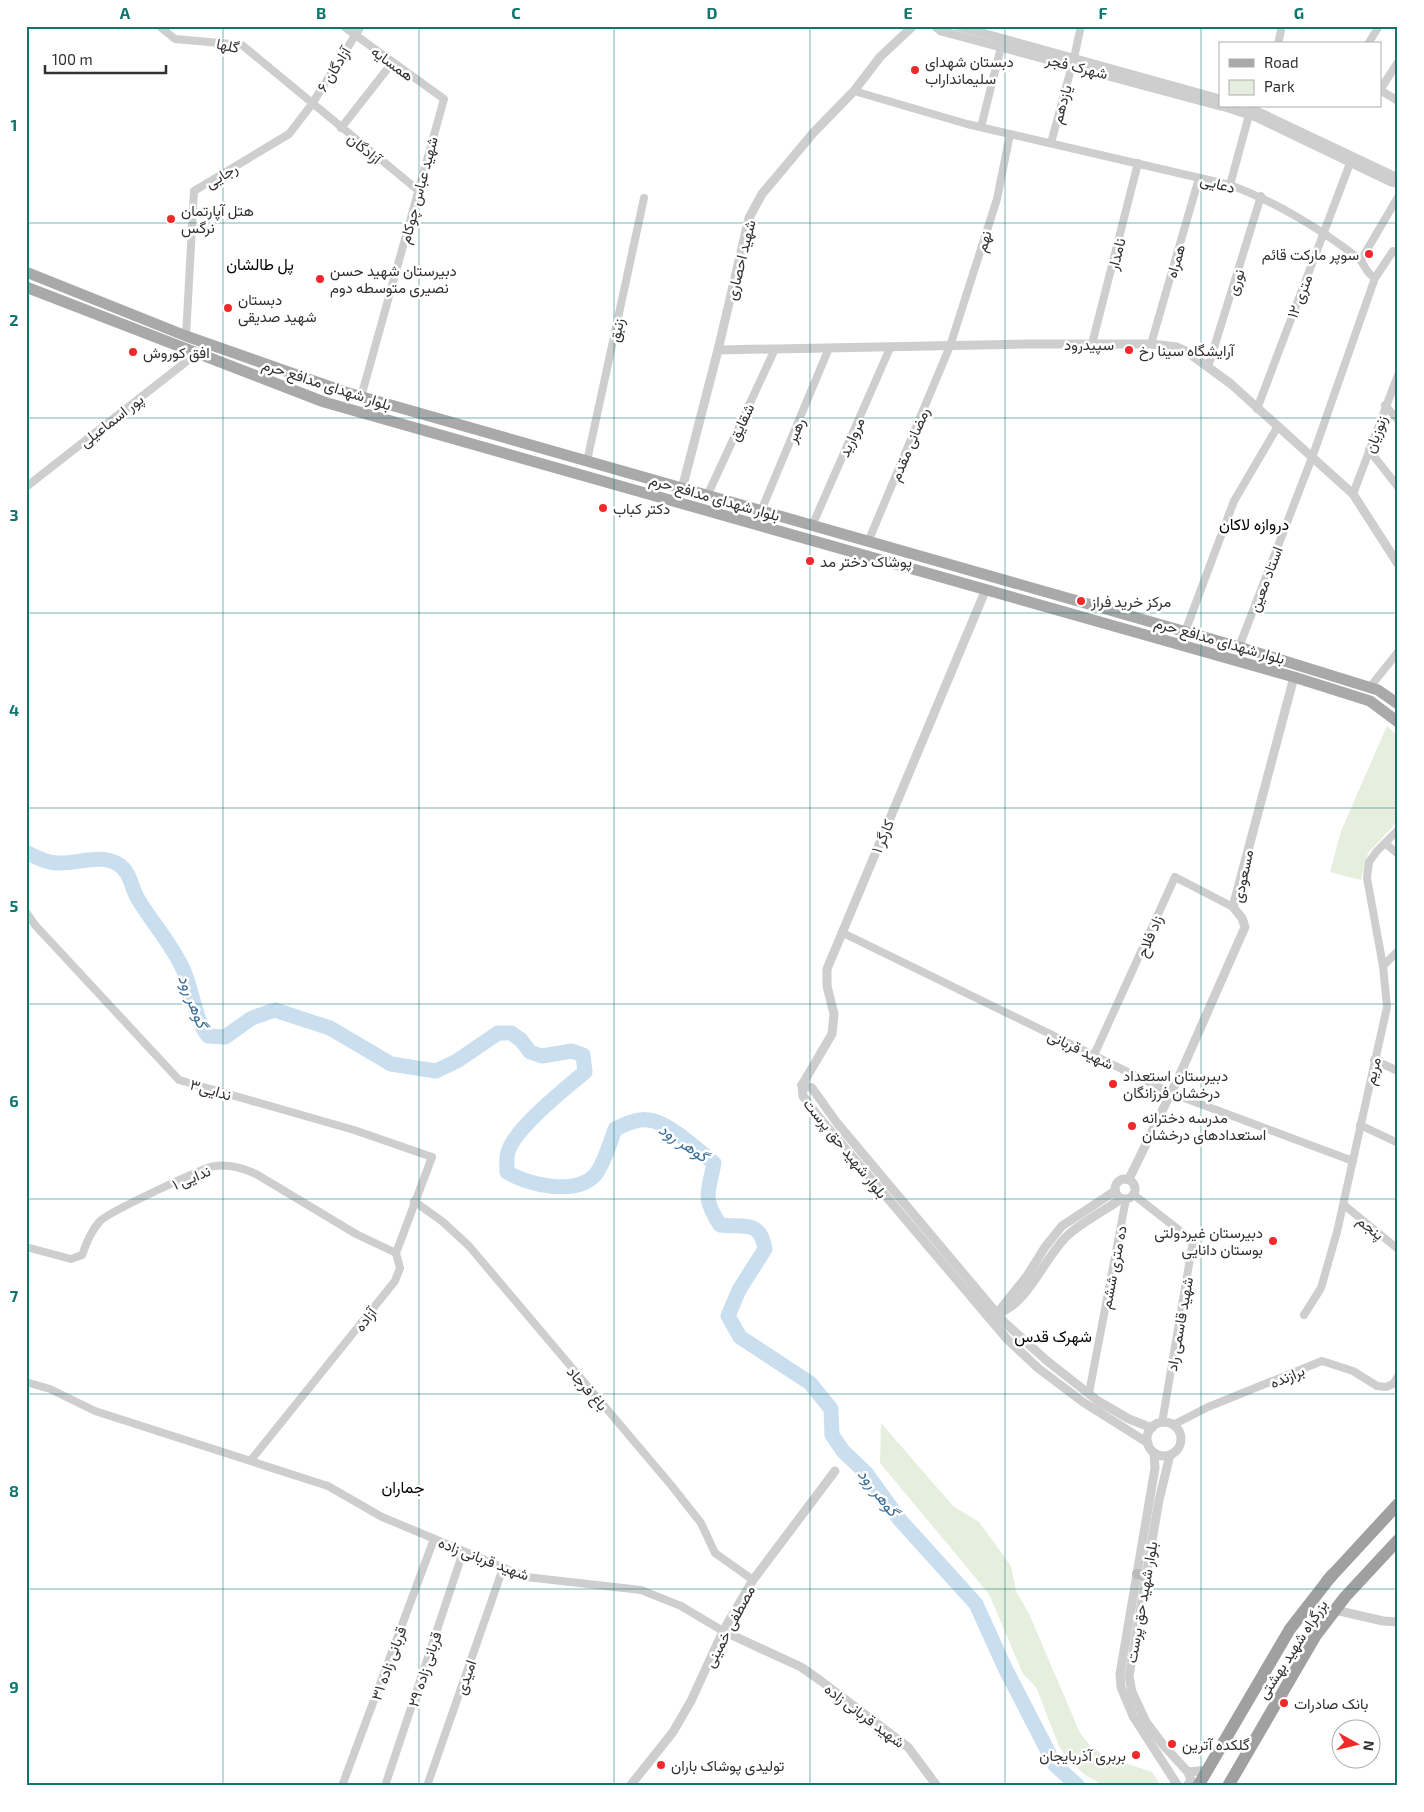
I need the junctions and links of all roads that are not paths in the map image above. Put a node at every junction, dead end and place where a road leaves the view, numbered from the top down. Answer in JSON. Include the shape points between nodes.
{"nodes":[{"id":1,"x":158,"y":26,"type":"edge"},
{"id":2,"x":343,"y":26,"type":"edge"},
{"id":3,"x":361,"y":26,"type":"edge"},
{"id":4,"x":935,"y":26,"type":"edge"},
{"id":5,"x":957,"y":26,"type":"edge"},
{"id":6,"x":1082,"y":26,"type":"edge"},
{"id":7,"x":1282,"y":26,"type":"edge"},
{"id":8,"x":1379,"y":26,"type":"edge"},
{"id":9,"x":906,"y":28,"type":"edge"},
{"id":10,"x":355,"y":35,"type":"junction"},
{"id":11,"x":1280,"y":42,"type":"edge"},
{"id":12,"x":1369,"y":42,"type":"edge"},
{"id":13,"x":1003,"y":43,"type":"junction"},
{"id":14,"x":1073,"y":61,"type":"junction"},
{"id":15,"x":1398,"y":62,"type":"edge"},
{"id":16,"x":392,"y":63,"type":"junction"},
{"id":17,"x":1127,"y":75,"type":"junction"},
{"id":18,"x":1382,"y":87,"type":"edge"},
{"id":19,"x":854,"y":91,"type":"junction"},
{"id":20,"x":1382,"y":91,"type":"edge"},
{"id":21,"x":1219,"y":99,"type":"edge"},
{"id":22,"x":444,"y":100,"type":"joint"},
{"id":23,"x":1398,"y":101,"type":"edge"},
{"id":24,"x":312,"y":104,"type":"junction"},
{"id":25,"x":1219,"y":105,"type":"edge"},
{"id":26,"x":1251,"y":109,"type":"edge"},
{"id":27,"x":981,"y":127,"type":"junction"},
{"id":28,"x":341,"y":128,"type":"junction"},
{"id":29,"x":1010,"y":134,"type":"junction"},
{"id":30,"x":1051,"y":143,"type":"junction"},
{"id":31,"x":1352,"y":159,"type":"junction"},
{"id":32,"x":1138,"y":163,"type":"junction"},
{"id":33,"x":1200,"y":178,"type":"junction"},
{"id":34,"x":1398,"y":178,"type":"edge"},
{"id":35,"x":1398,"y":183,"type":"edge"},
{"id":36,"x":1230,"y":184,"type":"junction"},
{"id":37,"x":418,"y":191,"type":"junction"},
{"id":38,"x":1262,"y":196,"type":"junction"},
{"id":39,"x":1398,"y":197,"type":"edge"},
{"id":40,"x":644,"y":198,"type":"dead end"},
{"id":41,"x":1323,"y":235,"type":"junction"},
{"id":42,"x":1398,"y":253,"type":"edge"},
{"id":43,"x":1361,"y":260,"type":"junction"},
{"id":44,"x":26,"y":272,"type":"edge"},
{"id":45,"x":1375,"y":278,"type":"junction"},
{"id":46,"x":26,"y":287,"type":"edge"},
{"id":47,"x":100,"y":302,"type":"junction"},
{"id":48,"x":95,"y":315,"type":"junction"},
{"id":49,"x":186,"y":336,"type":"junction"},
{"id":50,"x":1092,"y":344,"type":"junction"},
{"id":51,"x":1151,"y":344,"type":"junction"},
{"id":52,"x":950,"y":346,"type":"junction"},
{"id":53,"x":829,"y":348,"type":"junction"},
{"id":54,"x":890,"y":348,"type":"junction"},
{"id":55,"x":775,"y":349,"type":"junction"},
{"id":56,"x":718,"y":350,"type":"junction"},
{"id":57,"x":196,"y":354,"type":"junction"},
{"id":58,"x":1208,"y":367,"type":"junction"},
{"id":59,"x":1398,"y":376,"type":"edge"},
{"id":60,"x":360,"y":397,"type":"junction"},
{"id":61,"x":1385,"y":405,"type":"junction"},
{"id":62,"x":1257,"y":409,"type":"junction"},
{"id":63,"x":1398,"y":420,"type":"edge"},
{"id":64,"x":1278,"y":426,"type":"junction"},
{"id":65,"x":1369,"y":450,"type":"junction"},
{"id":66,"x":1312,"y":455,"type":"junction"},
{"id":67,"x":587,"y":462,"type":"junction"},
{"id":68,"x":1398,"y":487,"type":"edge"},
{"id":69,"x":26,"y":488,"type":"edge"},
{"id":70,"x":682,"y":489,"type":"junction"},
{"id":71,"x":1353,"y":494,"type":"junction"},
{"id":72,"x":707,"y":496,"type":"junction"},
{"id":73,"x":733,"y":503,"type":"junction"},
{"id":74,"x":761,"y":511,"type":"junction"},
{"id":75,"x":729,"y":516,"type":"junction"},
{"id":76,"x":812,"y":526,"type":"junction"},
{"id":77,"x":868,"y":542,"type":"junction"},
{"id":78,"x":1398,"y":564,"type":"edge"},
{"id":79,"x":986,"y":589,"type":"junction"},
{"id":80,"x":1185,"y":632,"type":"junction"},
{"id":81,"x":1239,"y":647,"type":"junction"},
{"id":82,"x":1398,"y":652,"type":"edge"},
{"id":83,"x":1294,"y":677,"type":"junction"},
{"id":84,"x":1370,"y":687,"type":"junction"},
{"id":85,"x":1398,"y":704,"type":"edge"},
{"id":86,"x":1398,"y":722,"type":"edge"},
{"id":87,"x":1398,"y":830,"type":"edge"},
{"id":88,"x":1385,"y":842,"type":"junction"},
{"id":89,"x":1398,"y":854,"type":"edge"},
{"id":90,"x":1233,"y":907,"type":"junction"},
{"id":91,"x":26,"y":912,"type":"edge"},
{"id":92,"x":843,"y":933,"type":"junction"},
{"id":93,"x":1398,"y":951,"type":"edge"},
{"id":94,"x":1383,"y":966,"type":"junction"},
{"id":95,"x":1094,"y":1055,"type":"junction"},
{"id":96,"x":1374,"y":1060,"type":"junction"},
{"id":97,"x":1398,"y":1071,"type":"edge"},
{"id":98,"x":802,"y":1085,"type":"joint"},
{"id":99,"x":1171,"y":1093,"type":"junction"},
{"id":100,"x":1360,"y":1125,"type":"junction"},
{"id":101,"x":1398,"y":1143,"type":"edge"},
{"id":102,"x":432,"y":1157,"type":"joint"},
{"id":103,"x":1353,"y":1161,"type":"junction"},
{"id":104,"x":1129,"y":1179,"type":"junction"},
{"id":105,"x":889,"y":1193,"type":"junction"},
{"id":106,"x":1124,"y":1196,"type":"junction"},
{"id":107,"x":414,"y":1201,"type":"junction"},
{"id":108,"x":1344,"y":1205,"type":"junction"},
{"id":109,"x":932,"y":1237,"type":"junction"},
{"id":110,"x":925,"y":1244,"type":"junction"},
{"id":111,"x":26,"y":1247,"type":"edge"},
{"id":112,"x":1398,"y":1249,"type":"edge"},
{"id":113,"x":396,"y":1253,"type":"junction"},
{"id":114,"x":997,"y":1314,"type":"junction"},
{"id":115,"x":1304,"y":1315,"type":"dead end"},
{"id":116,"x":990,"y":1321,"type":"junction"},
{"id":117,"x":1063,"y":1373,"type":"junction"},
{"id":118,"x":1398,"y":1376,"type":"edge"},
{"id":119,"x":26,"y":1382,"type":"edge"},
{"id":120,"x":1056,"y":1382,"type":"junction"},
{"id":121,"x":1089,"y":1393,"type":"junction"},
{"id":122,"x":1162,"y":1422,"type":"junction"},
{"id":123,"x":1173,"y":1425,"type":"junction"},
{"id":124,"x":1152,"y":1428,"type":"junction"},
{"id":125,"x":1148,"y":1443,"type":"junction"},
{"id":126,"x":1154,"y":1453,"type":"junction"},
{"id":127,"x":1170,"y":1456,"type":"junction"},
{"id":128,"x":252,"y":1460,"type":"junction"},
{"id":129,"x":835,"y":1470,"type":"dead end"},
{"id":130,"x":1398,"y":1504,"type":"edge"},
{"id":131,"x":434,"y":1539,"type":"junction"},
{"id":132,"x":1398,"y":1540,"type":"edge"},
{"id":133,"x":463,"y":1552,"type":"junction"},
{"id":134,"x":503,"y":1568,"type":"junction"},
{"id":135,"x":1141,"y":1575,"type":"junction"},
{"id":136,"x":753,"y":1580,"type":"junction"},
{"id":137,"x":1335,"y":1610,"type":"junction"},
{"id":138,"x":1398,"y":1622,"type":"edge"},
{"id":139,"x":723,"y":1631,"type":"junction"},
{"id":140,"x":1208,"y":1770,"type":"junction"},
{"id":141,"x":1188,"y":1772,"type":"junction"},
{"id":142,"x":342,"y":1786,"type":"edge"},
{"id":143,"x":385,"y":1786,"type":"edge"},
{"id":144,"x":427,"y":1786,"type":"edge"},
{"id":145,"x":630,"y":1786,"type":"edge"},
{"id":146,"x":937,"y":1786,"type":"edge"},
{"id":147,"x":1178,"y":1786,"type":"edge"},
{"id":148,"x":1187,"y":1786,"type":"edge"},
{"id":149,"x":1198,"y":1786,"type":"edge"},
{"id":150,"x":1228,"y":1786,"type":"edge"}],
"edges":[{"from":1,"to":24,"type":"street","name":"گلها","via":[[175,38],[242,45]]},
{"from":2,"to":10,"type":"street","name":"همسایه"},
{"from":3,"to":10,"type":"street","name":"آزادگان ۶"},
{"from":4,"to":13,"type":"street","name":"شهرک فجر","via":[[941,31]]},
{"from":5,"to":13,"type":"street","name":"شهرک فجر"},
{"from":6,"to":14,"type":"street","name":"یازدهم"},
{"from":7,"to":11,"type":"street"},
{"from":8,"to":12,"type":"street"},
{"from":9,"to":19,"type":"street","name":"شهید احصاری"},
{"from":10,"to":16,"type":"street","name":"همسایه"},
{"from":10,"to":24,"type":"street","name":"آزادگان ۶"},
{"from":13,"to":14,"type":"street","name":"شهرک فجر"},
{"from":13,"to":27,"type":"street"},
{"from":14,"to":17,"type":"street","name":"شهرک فجر"},
{"from":14,"to":30,"type":"street","name":"یازدهم"},
{"from":15,"to":18,"type":"street"},
{"from":16,"to":22,"type":"street","name":"همسایه"},
{"from":16,"to":28,"type":"street"},
{"from":17,"to":21,"type":"street","name":"شهرک فجر"},
{"from":17,"to":25,"type":"street","name":"شهرک فجر"},
{"from":19,"to":27,"type":"street","name":"دعایی"},
{"from":19,"to":56,"type":"street","name":"شهید احصاری","via":[[814,132],[762,194],[749,218]]},
{"from":20,"to":23,"type":"street"},
{"from":22,"to":37,"type":"street","name":"شهید عباس چوکام"},
{"from":24,"to":28,"type":"street","name":"آزادگان"},
{"from":24,"to":49,"type":"street","name":"رجایی","via":[[289,134],[194,191]]},
{"from":26,"to":31,"type":"street","name":"شهرک فجر"},
{"from":26,"to":36,"type":"street"},
{"from":27,"to":29,"type":"street","name":"دعایی"},
{"from":28,"to":37,"type":"street","name":"آزادگان"},
{"from":29,"to":30,"type":"street","name":"دعایی"},
{"from":29,"to":52,"type":"street","name":"نهم","via":[[996,199]]},
{"from":30,"to":32,"type":"street","name":"دعایی"},
{"from":31,"to":34,"type":"street","name":"شهرک فجر"},
{"from":31,"to":35,"type":"street","name":"شهرک فجر"},
{"from":31,"to":41,"type":"street","name":"۱۲ متری"},
{"from":32,"to":33,"type":"street","name":"دعایی"},
{"from":32,"to":50,"type":"street","name":"نامدار"},
{"from":33,"to":36,"type":"street","name":"دعایی"},
{"from":33,"to":51,"type":"street","name":"همراه"},
{"from":36,"to":38,"type":"street","name":"دعایی"},
{"from":37,"to":60,"type":"street","name":"شهید عباس چوکام"},
{"from":38,"to":41,"type":"street","name":"دعایی"},
{"from":38,"to":58,"type":"street","name":"نوری"},
{"from":39,"to":43,"type":"street"},
{"from":40,"to":67,"type":"street","name":"زنبق"},
{"from":41,"to":43,"type":"street","name":"دعایی"},
{"from":41,"to":62,"type":"street","name":"۱۲ متری"},
{"from":42,"to":45,"type":"street","via":[[1393,251]]},
{"from":43,"to":45,"type":"street","name":"دعایی","via":[[1367,273]]},
{"from":44,"to":47,"type":"main road","name":"بلوار شهدای مدافع حرم"},
{"from":45,"to":66,"type":"street"},
{"from":46,"to":48,"type":"main road","name":"بلوار شهدای مدافع حرم"},
{"from":47,"to":48,"type":"main road"},
{"from":47,"to":49,"type":"main road","name":"بلوار شهدای مدافع حرم"},
{"from":48,"to":57,"type":"main road","name":"بلوار شهدای مدافع حرم"},
{"from":49,"to":60,"type":"main road","name":"بلوار شهدای مدافع حرم"},
{"from":50,"to":51,"type":"street","name":"سپیدرود"},
{"from":50,"to":52,"type":"street","name":"سپیدرود"},
{"from":51,"to":58,"type":"street","name":"سپیدرود","via":[[1177,347]]},
{"from":52,"to":54,"type":"street","name":"سپیدرود"},
{"from":52,"to":77,"type":"street","name":"رمضانی مقدم"},
{"from":53,"to":54,"type":"street","name":"سپیدرود"},
{"from":53,"to":55,"type":"street","name":"سپیدرود"},
{"from":53,"to":74,"type":"street","name":"رهبر"},
{"from":54,"to":76,"type":"street","name":"مروارید"},
{"from":55,"to":56,"type":"street","name":"سپیدرود"},
{"from":55,"to":72,"type":"street","name":"شقایق"},
{"from":56,"to":70,"type":"street","name":"شهید احصاری"},
{"from":57,"to":69,"type":"street","name":"پور اسماعیلی"},
{"from":57,"to":75,"type":"main road","name":"بلوار شهدای مدافع حرم","via":[[324,402]]},
{"from":58,"to":62,"type":"street","name":"سپیدرود"},
{"from":59,"to":61,"type":"street","name":"زنوزیان"},
{"from":60,"to":67,"type":"main road","name":"بلوار شهدای مدافع حرم"},
{"from":61,"to":63,"type":"street"},
{"from":61,"to":65,"type":"street","name":"زنوزیان"},
{"from":62,"to":64,"type":"street","name":"سپیدرود"},
{"from":64,"to":66,"type":"street","name":"سپیدرود"},
{"from":64,"to":80,"type":"street","via":[[1234,501]]},
{"from":65,"to":68,"type":"street"},
{"from":65,"to":71,"type":"street","name":"زنوزیان"},
{"from":66,"to":71,"type":"street","name":"سپیدرود"},
{"from":66,"to":81,"type":"street","name":"استاد معین"},
{"from":67,"to":70,"type":"main road","name":"بلوار شهدای مدافع حرم"},
{"from":70,"to":72,"type":"main road","name":"بلوار شهدای مدافع حرم"},
{"from":71,"to":78,"type":"street","name":"سپیدرود"},
{"from":72,"to":73,"type":"main road","name":"بلوار شهدای مدافع حرم"},
{"from":73,"to":74,"type":"main road","name":"بلوار شهدای مدافع حرم"},
{"from":73,"to":75,"type":"main road"},
{"from":74,"to":76,"type":"main road","name":"بلوار شهدای مدافع حرم"},
{"from":75,"to":79,"type":"main road","name":"بلوار شهدای مدافع حرم"},
{"from":76,"to":77,"type":"main road","name":"بلوار شهدای مدافع حرم"},
{"from":77,"to":80,"type":"main road","name":"بلوار شهدای مدافع حرم"},
{"from":79,"to":83,"type":"main road","name":"بلوار شهدای مدافع حرم"},
{"from":79,"to":92,"type":"street","name":"کارگر ۱"},
{"from":80,"to":81,"type":"main road","name":"بلوار شهدای مدافع حرم"},
{"from":81,"to":84,"type":"main road","name":"بلوار شهدای مدافع حرم"},
{"from":82,"to":84,"type":"street"},
{"from":83,"to":86,"type":"main road","name":"بلوار شهدای مدافع حرم","via":[[1370,701]]},
{"from":83,"to":90,"type":"street","name":"مسعودی"},
{"from":84,"to":85,"type":"main road","name":"بلوار شهدای مدافع حرم"},
{"from":87,"to":88,"type":"street","name":"مریم"},
{"from":88,"to":89,"type":"street"},
{"from":88,"to":94,"type":"street","name":"مریم","via":[[1369,862],[1367,878]]},
{"from":90,"to":95,"type":"street","name":"زاد فلاح","via":[[1175,877]]},
{"from":90,"to":99,"type":"street","name":"مسعودی","via":[[1245,927]]},
{"from":91,"to":102,"type":"street","name":"ندایی۳","via":[[179,1080],[354,1130]]},
{"from":92,"to":95,"type":"street","name":"شهید قربانی"},
{"from":92,"to":98,"type":"street","name":"کارگر ۱","via":[[827,969],[827,986],[834,1014],[832,1034]]},
{"from":93,"to":94,"type":"street"},
{"from":94,"to":96,"type":"street","name":"مریم","via":[[1387,1007]]},
{"from":95,"to":99,"type":"street","name":"شهید قربانی"},
{"from":96,"to":97,"type":"street"},
{"from":96,"to":100,"type":"street","name":"مریم"},
{"from":98,"to":105,"type":"street","name":"بلوار شهید حق پرست","via":[[812,1088]]},
{"from":99,"to":103,"type":"street","name":"شهید قربانی"},
{"from":99,"to":104,"type":"street"},
{"from":100,"to":101,"type":"street"},
{"from":100,"to":103,"type":"street","name":"مریم"},
{"from":102,"to":107,"type":"street","name":"آزاده"},
{"from":103,"to":108,"type":"street","name":"مریم"},
{"from":104,"to":106,"type":"street","via":[[1136,1189]]},
{"from":104,"to":106,"type":"street","via":[[1120,1180],[1116,1185]]},
{"from":105,"to":109,"type":"street","name":"بلوار شهید حق پرست"},
{"from":105,"to":110,"type":"street","name":"بلوار شهید حق پرست"},
{"from":106,"to":114,"type":"street","via":[[1062,1226],[1030,1279],[1005,1312]]},
{"from":106,"to":121,"type":"street","name":"ده متری ششم"},
{"from":106,"to":122,"type":"street","name":"شهید قاسمی راد","via":[[1193,1240]]},
{"from":107,"to":113,"type":"street","name":"آزاده"},
{"from":107,"to":136,"type":"street","name":"باغ فرجاد","via":[[469,1246],[671,1485],[701,1523],[715,1553]]},
{"from":108,"to":112,"type":"street","name":"پنجم"},
{"from":108,"to":115,"type":"street","name":"مریم","via":[[1321,1288]]},
{"from":109,"to":110,"type":"street"},
{"from":109,"to":114,"type":"street","name":"بلوار شهید حق پرست"},
{"from":110,"to":116,"type":"street","name":"بلوار شهید حق پرست"},
{"from":111,"to":113,"type":"street","name":"ندایی ۱","via":[[71,1259],[82,1255],[92,1231],[102,1219],[214,1166],[239,1167],[256,1174],[356,1234]]},
{"from":113,"to":128,"type":"street","name":"آزاده","via":[[400,1268],[395,1281]]},
{"from":114,"to":116,"type":"street"},
{"from":114,"to":117,"type":"street","name":"بلوار شهید حق پرست"},
{"from":116,"to":120,"type":"street","name":"بلوار شهید حق پرست"},
{"from":117,"to":120,"type":"street"},
{"from":117,"to":121,"type":"street","name":"بلوار شهید حق پرست"},
{"from":118,"to":123,"type":"street","name":"برازنده","via":[[1393,1384],[1377,1386],[1352,1370],[1322,1361],[1208,1407]]},
{"from":119,"to":128,"type":"street","name":"شهید قربانی زاده","via":[[50,1389],[95,1411]]},
{"from":120,"to":125,"type":"street","name":"بلوار شهید حق پرست"},
{"from":121,"to":124,"type":"street","name":"بلوار شهید حق پرست","via":[[1129,1419]]},
{"from":122,"to":123,"type":"street"},
{"from":122,"to":124,"type":"street"},
{"from":123,"to":127,"type":"street","via":[[1181,1438],[1178,1449]]},
{"from":124,"to":125,"type":"street"},
{"from":125,"to":126,"type":"street"},
{"from":126,"to":127,"type":"street"},
{"from":126,"to":135,"type":"street","name":"بلوار شهید حق پرست","via":[[1155,1468]]},
{"from":127,"to":135,"type":"street","name":"بلوار شهید حق پرست"},
{"from":128,"to":131,"type":"street","name":"شهید قربانی زاده","via":[[328,1486],[382,1517]]},
{"from":129,"to":136,"type":"street","name":"مصطفی خمینی"},
{"from":130,"to":140,"type":"highway","name":"بزرگراه شهید بهشتی","via":[[1329,1578],[1290,1629]]},
{"from":131,"to":133,"type":"street","name":"شهید قربانی زاده"},
{"from":131,"to":142,"type":"street","name":"قربانی زاده ۳۱"},
{"from":132,"to":137,"type":"highway","name":"بزرگراه شهید بهشتی"},
{"from":133,"to":134,"type":"street","name":"شهید قربانی زاده"},
{"from":133,"to":143,"type":"street","name":"قربانی زاده ۲۹"},
{"from":134,"to":139,"type":"street","name":"شهید قربانی زاده","via":[[526,1577],[641,1590],[681,1606]]},
{"from":134,"to":144,"type":"street","name":"امیدی"},
{"from":135,"to":141,"type":"street","name":"بلوار شهید حق پرست","via":[[1129,1676],[1132,1692],[1146,1722]]},
{"from":135,"to":147,"type":"street","name":"بلوار شهید حق پرست","via":[[1122,1659],[1121,1688],[1133,1716]]},
{"from":136,"to":139,"type":"street","name":"مصطفی خمینی"},
{"from":137,"to":138,"type":"street","via":[[1383,1622]]},
{"from":137,"to":150,"type":"highway","name":"بزرگراه شهید بهشتی","via":[[1308,1647]]},
{"from":139,"to":145,"type":"street","name":"مصطفی خمینی","via":[[673,1732]]},
{"from":139,"to":146,"type":"street","name":"شهید قربانی زاده","via":[[801,1667],[821,1681],[908,1747]]},
{"from":140,"to":141,"type":"street"},
{"from":140,"to":149,"type":"highway","name":"بزرگراه شهید بهشتی"},
{"from":141,"to":148,"type":"street","via":[[1191,1780]]}]}
